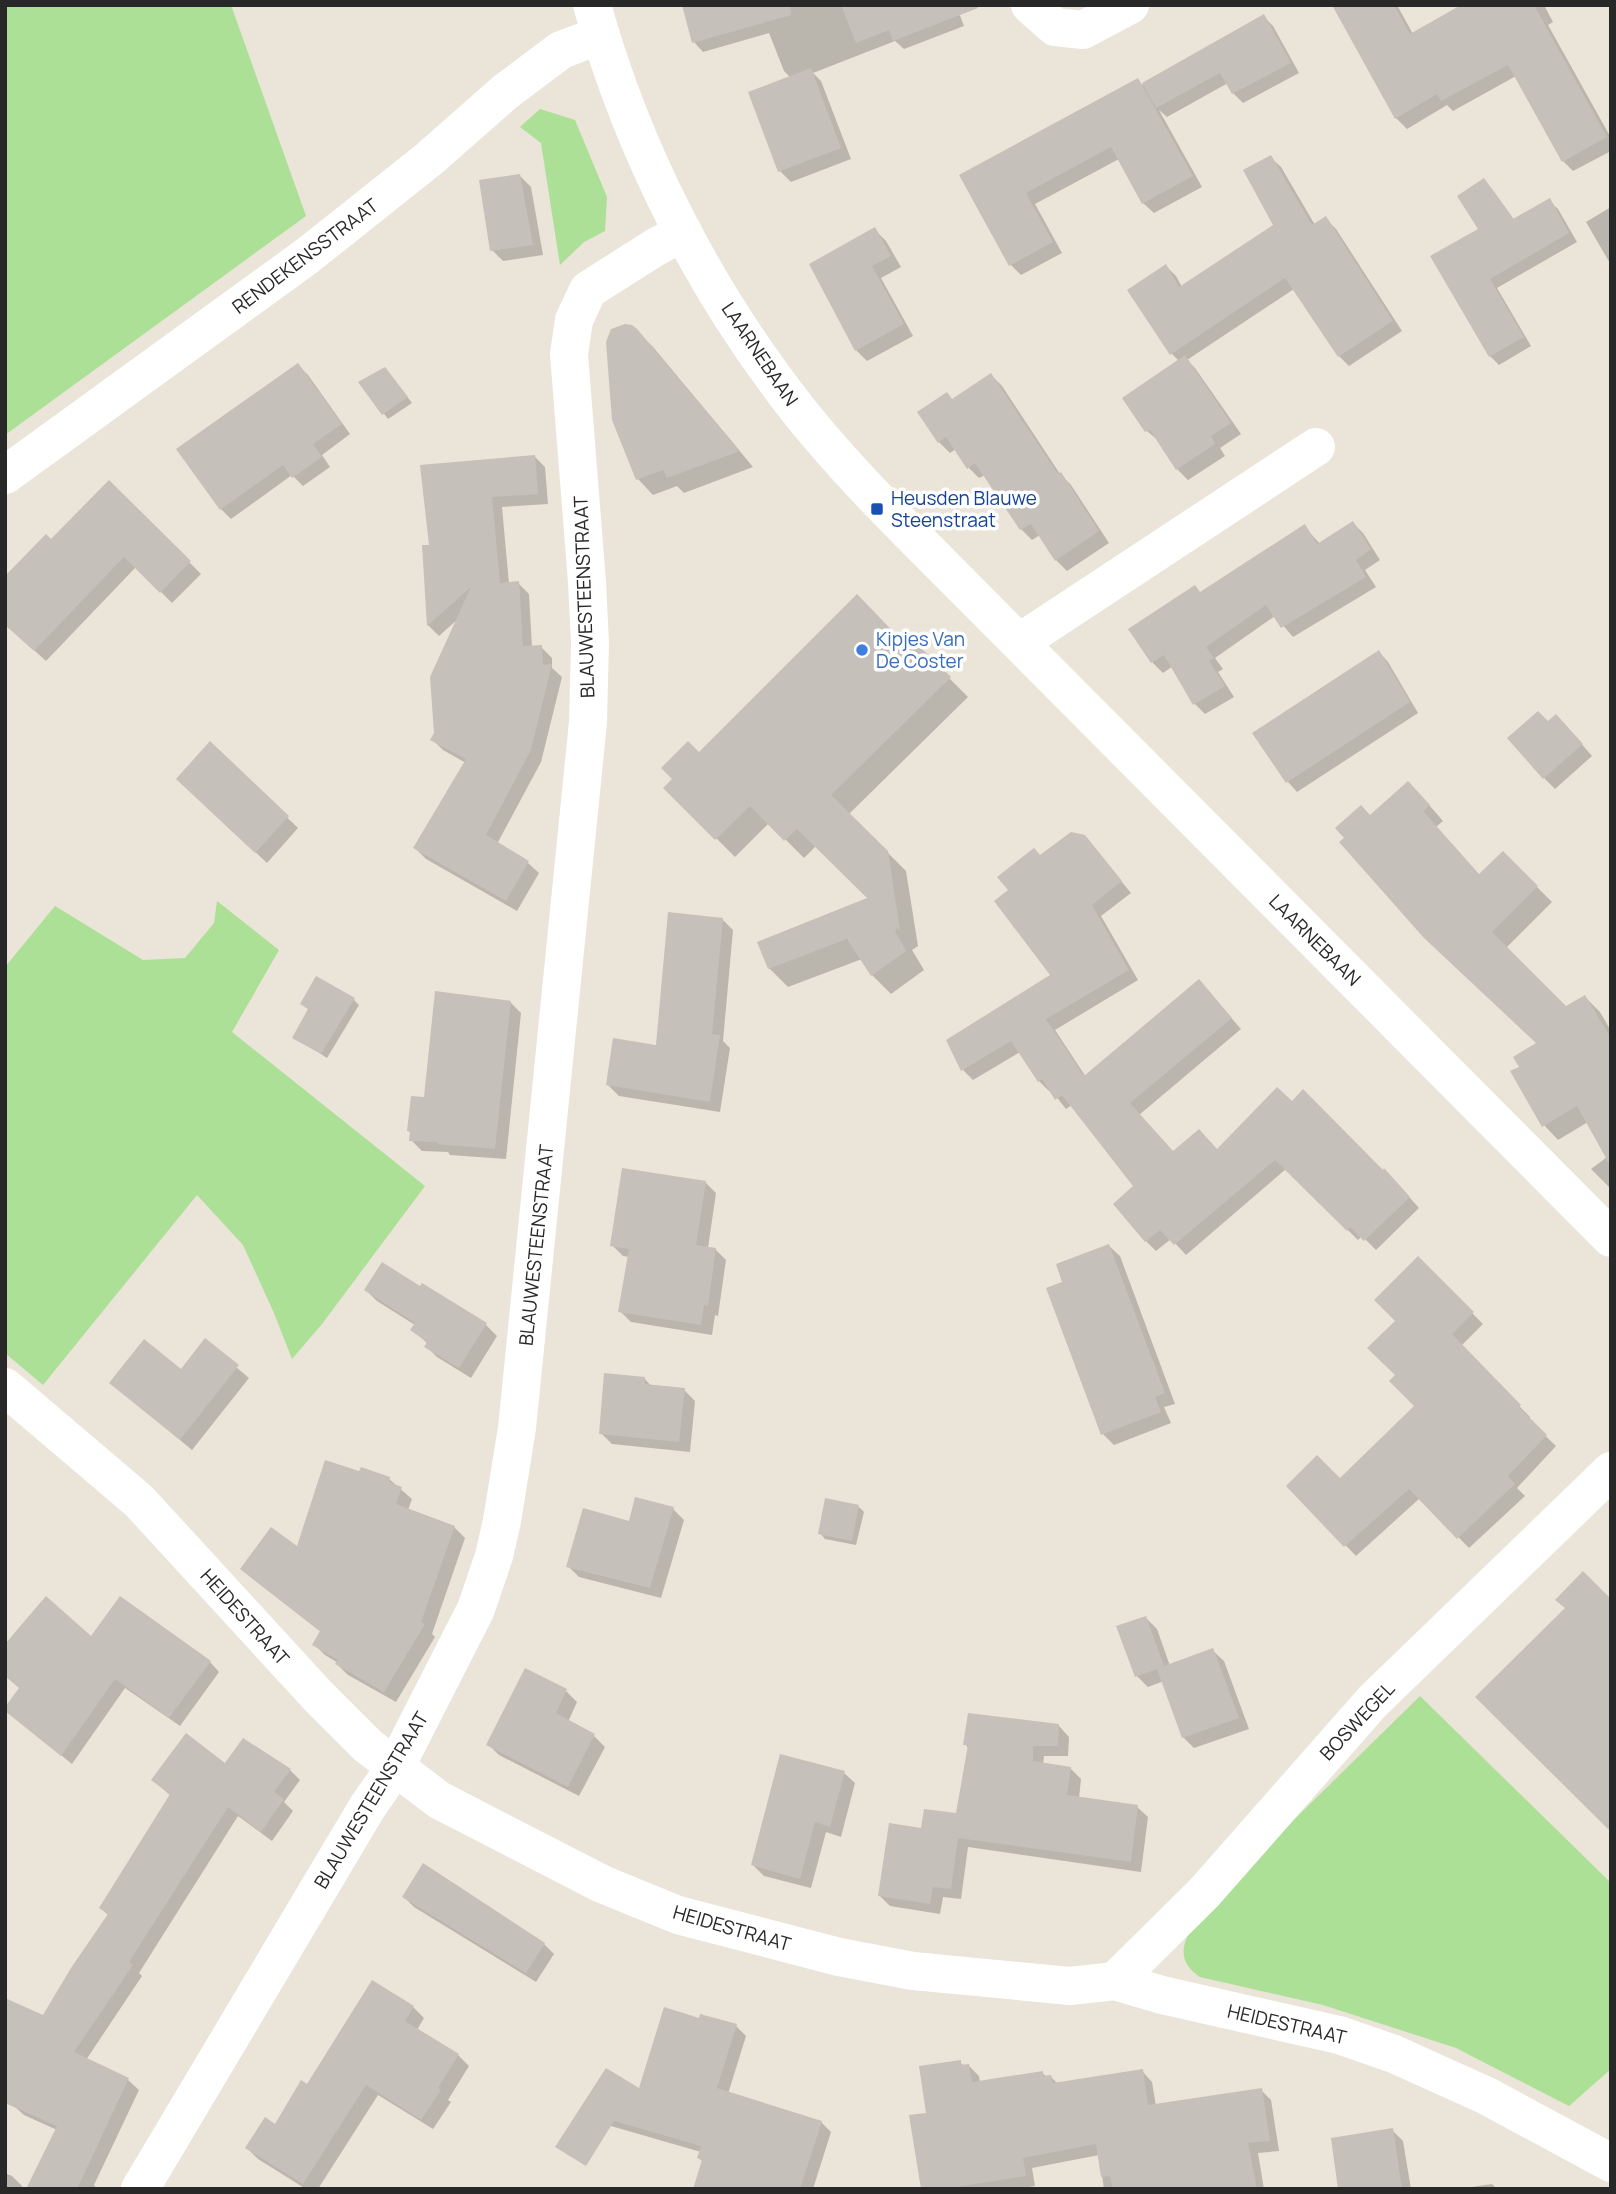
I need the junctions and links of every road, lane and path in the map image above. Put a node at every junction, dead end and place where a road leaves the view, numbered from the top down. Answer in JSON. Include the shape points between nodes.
{"nodes":[{"id":1,"x":1030,"y":5,"type":"edge"},
{"id":2,"x":1130,"y":5,"type":"edge"},
{"id":3,"x":596,"y":20,"type":"edge"},
{"id":4,"x":668,"y":240,"type":"junction"},
{"id":5,"x":1316,"y":447,"type":"dead end"},
{"id":6,"x":5,"y":475,"type":"edge"},
{"id":7,"x":1020,"y":642,"type":"junction"},
{"id":8,"x":1611,"y":1238,"type":"edge"},
{"id":9,"x":5,"y":1387,"type":"edge"},
{"id":10,"x":1611,"y":1471,"type":"edge"},
{"id":11,"x":396,"y":1766,"type":"junction"},
{"id":12,"x":1115,"y":1981,"type":"junction"},
{"id":13,"x":1611,"y":2163,"type":"edge"},
{"id":14,"x":140,"y":2189,"type":"edge"}],
"edges":[{"from":1,"to":2,"type":"street","via":[[1055,27],[1083,30]]},
{"from":3,"to":4,"type":"street","name":"LAARNEBAAN","via":[[623,102],[665,199]]},
{"from":3,"to":6,"type":"street","name":"RENDEKENSSTRAAT","via":[[307,256]]},
{"from":4,"to":7,"type":"street","name":"LAARNEBAAN","via":[[800,412],[882,504]]},
{"from":4,"to":11,"type":"street","name":"BLAUWESTEENSTRAAT","via":[[588,290],[574,320],[569,354],[590,643],[588,722],[517,1428],[494,1556],[476,1609]]},
{"from":5,"to":7,"type":"street"},
{"from":7,"to":8,"type":"street","name":"LAARNEBAAN"},
{"from":9,"to":11,"type":"street","name":"HEIDESTRAAT","via":[[139,1501],[317,1695],[368,1746]]},
{"from":10,"to":12,"type":"street","name":"BOSWEGEL","via":[[1373,1701],[1204,1893]]},
{"from":11,"to":12,"type":"street","name":"HEIDESTRAAT","via":[[439,1800],[602,1884],[678,1915],[839,1957],[913,1971],[1070,1986]]},
{"from":11,"to":14,"type":"street","name":"BLAUWESTEENSTRAAT"},
{"from":12,"to":13,"type":"street","name":"HEIDESTRAAT","via":[[1339,2035],[1394,2054],[1487,2095]]}]}
